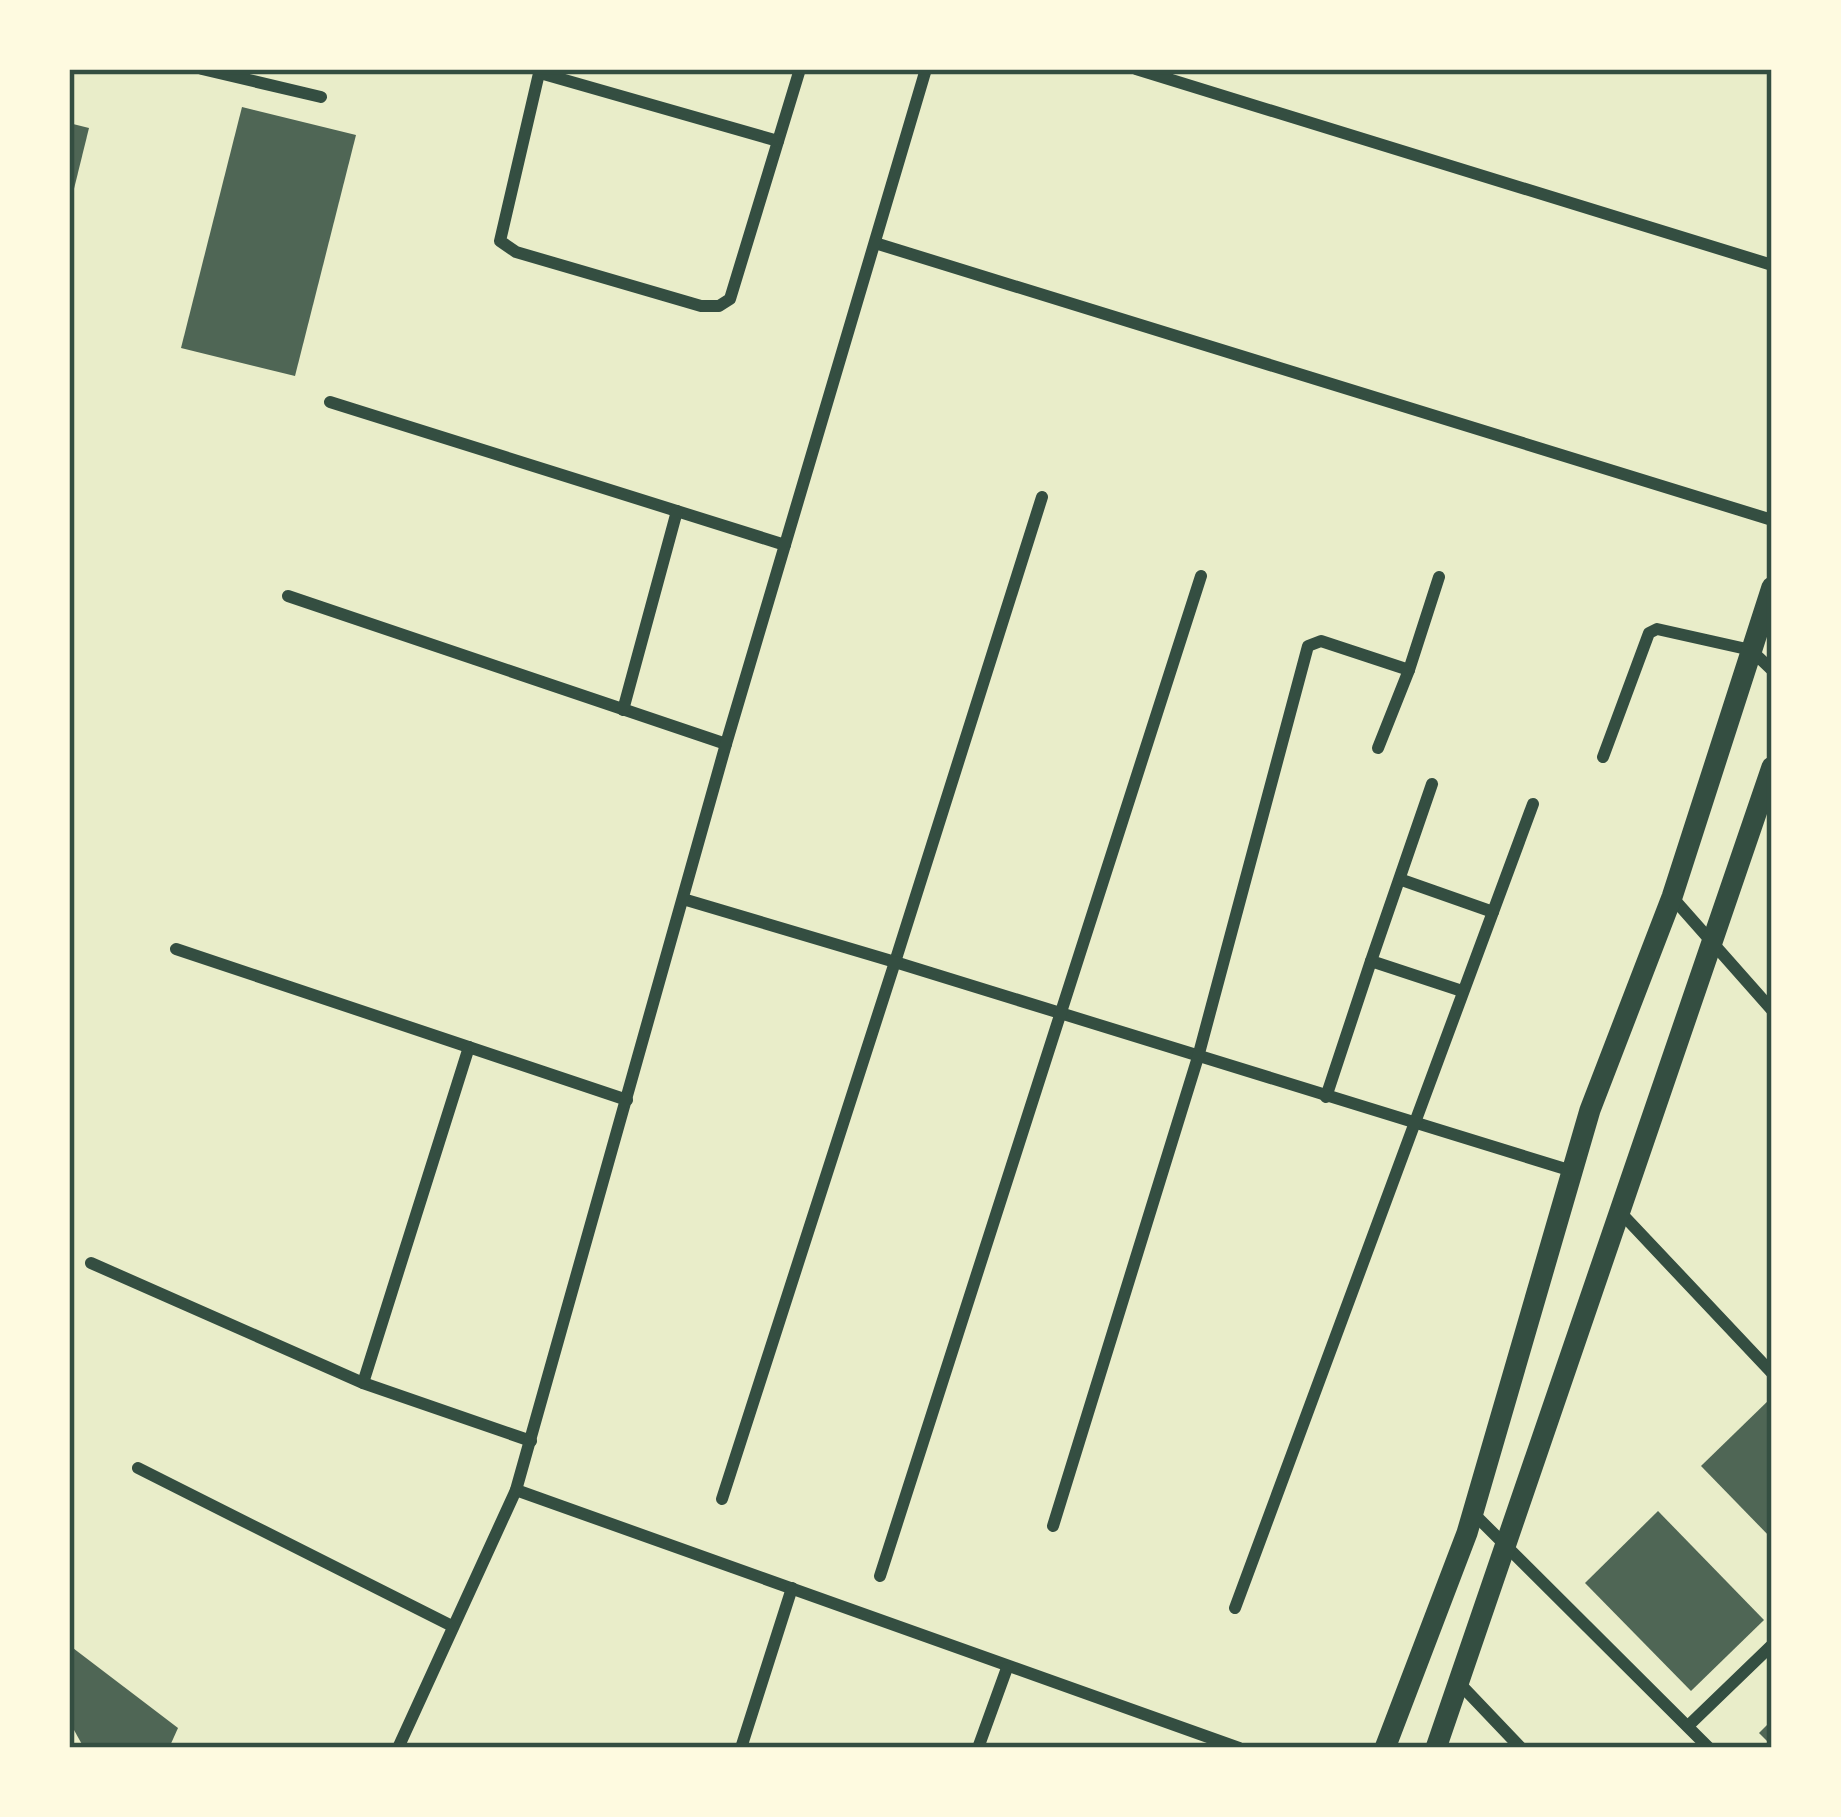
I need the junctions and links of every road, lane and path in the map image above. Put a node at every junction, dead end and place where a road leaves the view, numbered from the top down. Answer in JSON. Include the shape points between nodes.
{"nodes":[{"id":1,"x":202,"y":69,"type":"edge"},
{"id":2,"x":800,"y":69,"type":"edge"},
{"id":3,"x":926,"y":69,"type":"edge"},
{"id":4,"x":1136,"y":69,"type":"edge"},
{"id":5,"x":540,"y":71,"type":"edge"},
{"id":6,"x":321,"y":97,"type":"dead end"},
{"id":7,"x":778,"y":141,"type":"junction"},
{"id":8,"x":874,"y":243,"type":"junction"},
{"id":9,"x":1772,"y":265,"type":"edge"},
{"id":10,"x":330,"y":402,"type":"dead end"},
{"id":11,"x":1042,"y":497,"type":"dead end"},
{"id":12,"x":677,"y":511,"type":"junction"},
{"id":13,"x":1772,"y":520,"type":"edge"},
{"id":14,"x":785,"y":545,"type":"junction"},
{"id":15,"x":1201,"y":576,"type":"dead end"},
{"id":16,"x":1438,"y":577,"type":"dead end"},
{"id":17,"x":1772,"y":587,"type":"edge"},
{"id":18,"x":289,"y":596,"type":"dead end"},
{"id":19,"x":1751,"y":650,"type":"junction"},
{"id":20,"x":1408,"y":670,"type":"junction"},
{"id":21,"x":1772,"y":670,"type":"edge"},
{"id":22,"x":623,"y":710,"type":"junction"},
{"id":23,"x":726,"y":744,"type":"junction"},
{"id":24,"x":1378,"y":748,"type":"dead end"},
{"id":25,"x":1603,"y":757,"type":"dead end"},
{"id":26,"x":1772,"y":767,"type":"edge"},
{"id":27,"x":1432,"y":784,"type":"dead end"},
{"id":28,"x":1533,"y":804,"type":"dead end"},
{"id":29,"x":1402,"y":880,"type":"junction"},
{"id":30,"x":1672,"y":897,"type":"junction"},
{"id":31,"x":683,"y":899,"type":"junction"},
{"id":32,"x":1493,"y":912,"type":"junction"},
{"id":33,"x":1714,"y":945,"type":"junction"},
{"id":34,"x":176,"y":949,"type":"dead end"},
{"id":35,"x":1371,"y":961,"type":"junction"},
{"id":36,"x":895,"y":962,"type":"junction"},
{"id":37,"x":1462,"y":992,"type":"junction"},
{"id":38,"x":1772,"y":1010,"type":"edge"},
{"id":39,"x":1061,"y":1013,"type":"junction"},
{"id":40,"x":469,"y":1047,"type":"junction"},
{"id":41,"x":1198,"y":1057,"type":"junction"},
{"id":42,"x":1326,"y":1096,"type":"junction"},
{"id":43,"x":627,"y":1100,"type":"junction"},
{"id":44,"x":1414,"y":1124,"type":"junction"},
{"id":45,"x":1572,"y":1171,"type":"junction"},
{"id":46,"x":1622,"y":1214,"type":"junction"},
{"id":47,"x":91,"y":1263,"type":"dead end"},
{"id":48,"x":1772,"y":1373,"type":"edge"},
{"id":49,"x":363,"y":1383,"type":"junction"},
{"id":50,"x":532,"y":1441,"type":"junction"},
{"id":51,"x":138,"y":1468,"type":"dead end"},
{"id":52,"x":516,"y":1490,"type":"junction"},
{"id":53,"x":722,"y":1499,"type":"dead end"},
{"id":54,"x":1473,"y":1513,"type":"junction"},
{"id":55,"x":1053,"y":1526,"type":"dead end"},
{"id":56,"x":1509,"y":1544,"type":"junction"},
{"id":57,"x":880,"y":1576,"type":"dead end"},
{"id":58,"x":792,"y":1588,"type":"junction"},
{"id":59,"x":1235,"y":1608,"type":"dead end"},
{"id":60,"x":450,"y":1625,"type":"junction"},
{"id":61,"x":1772,"y":1645,"type":"edge"},
{"id":62,"x":1007,"y":1668,"type":"junction"},
{"id":63,"x":1460,"y":1684,"type":"junction"},
{"id":64,"x":1688,"y":1726,"type":"junction"},
{"id":65,"x":398,"y":1748,"type":"edge"},
{"id":66,"x":742,"y":1748,"type":"edge"},
{"id":67,"x":978,"y":1748,"type":"edge"},
{"id":68,"x":1239,"y":1748,"type":"edge"},
{"id":69,"x":1385,"y":1748,"type":"edge"},
{"id":70,"x":1436,"y":1748,"type":"edge"},
{"id":71,"x":1521,"y":1748,"type":"edge"},
{"id":72,"x":1709,"y":1748,"type":"edge"}],
"edges":[{"from":1,"to":6,"type":"street"},
{"from":2,"to":7,"type":"street"},
{"from":3,"to":8,"type":"street"},
{"from":4,"to":9,"type":"street"},
{"from":5,"to":7,"type":"street"},
{"from":5,"to":7,"type":"street","via":[[500,242],[516,252],[719,306],[730,298]]},
{"from":8,"to":13,"type":"street"},
{"from":8,"to":14,"type":"street"},
{"from":10,"to":12,"type":"street"},
{"from":11,"to":36,"type":"street"},
{"from":12,"to":14,"type":"street"},
{"from":12,"to":22,"type":"street"},
{"from":14,"to":23,"type":"street"},
{"from":15,"to":39,"type":"street"},
{"from":16,"to":20,"type":"street"},
{"from":17,"to":19,"type":"street"},
{"from":18,"to":22,"type":"street"},
{"from":19,"to":21,"type":"street"},
{"from":19,"to":25,"type":"street","via":[[1649,633]]},
{"from":19,"to":30,"type":"street"},
{"from":20,"to":24,"type":"street"},
{"from":20,"to":41,"type":"street","via":[[1322,641],[1307,646]]},
{"from":22,"to":23,"type":"street"},
{"from":23,"to":31,"type":"street"},
{"from":26,"to":33,"type":"street"},
{"from":27,"to":29,"type":"street"},
{"from":28,"to":32,"type":"street"},
{"from":29,"to":32,"type":"street"},
{"from":29,"to":35,"type":"street"},
{"from":30,"to":33,"type":"street"},
{"from":30,"to":45,"type":"street"},
{"from":31,"to":36,"type":"street"},
{"from":31,"to":43,"type":"street"},
{"from":32,"to":37,"type":"street"},
{"from":33,"to":38,"type":"street"},
{"from":33,"to":46,"type":"street"},
{"from":34,"to":40,"type":"street"},
{"from":35,"to":37,"type":"street"},
{"from":35,"to":42,"type":"street"},
{"from":36,"to":39,"type":"street"},
{"from":36,"to":53,"type":"street"},
{"from":37,"to":44,"type":"street"},
{"from":39,"to":41,"type":"street"},
{"from":39,"to":57,"type":"street"},
{"from":40,"to":43,"type":"street"},
{"from":40,"to":49,"type":"street"},
{"from":41,"to":42,"type":"street"},
{"from":41,"to":55,"type":"street"},
{"from":42,"to":44,"type":"street"},
{"from":43,"to":50,"type":"street"},
{"from":44,"to":45,"type":"street"},
{"from":44,"to":59,"type":"street"},
{"from":45,"to":54,"type":"street"},
{"from":46,"to":48,"type":"street"},
{"from":46,"to":56,"type":"street"},
{"from":47,"to":49,"type":"street"},
{"from":49,"to":50,"type":"street"},
{"from":50,"to":52,"type":"street"},
{"from":51,"to":60,"type":"street"},
{"from":52,"to":58,"type":"street"},
{"from":52,"to":60,"type":"street"},
{"from":54,"to":56,"type":"street"},
{"from":54,"to":69,"type":"street"},
{"from":56,"to":63,"type":"street"},
{"from":56,"to":64,"type":"street"},
{"from":58,"to":62,"type":"street"},
{"from":58,"to":66,"type":"street"},
{"from":60,"to":65,"type":"street"},
{"from":61,"to":64,"type":"street"},
{"from":62,"to":67,"type":"street"},
{"from":62,"to":68,"type":"street"},
{"from":63,"to":70,"type":"street"},
{"from":63,"to":71,"type":"street"},
{"from":64,"to":72,"type":"street"}]}
